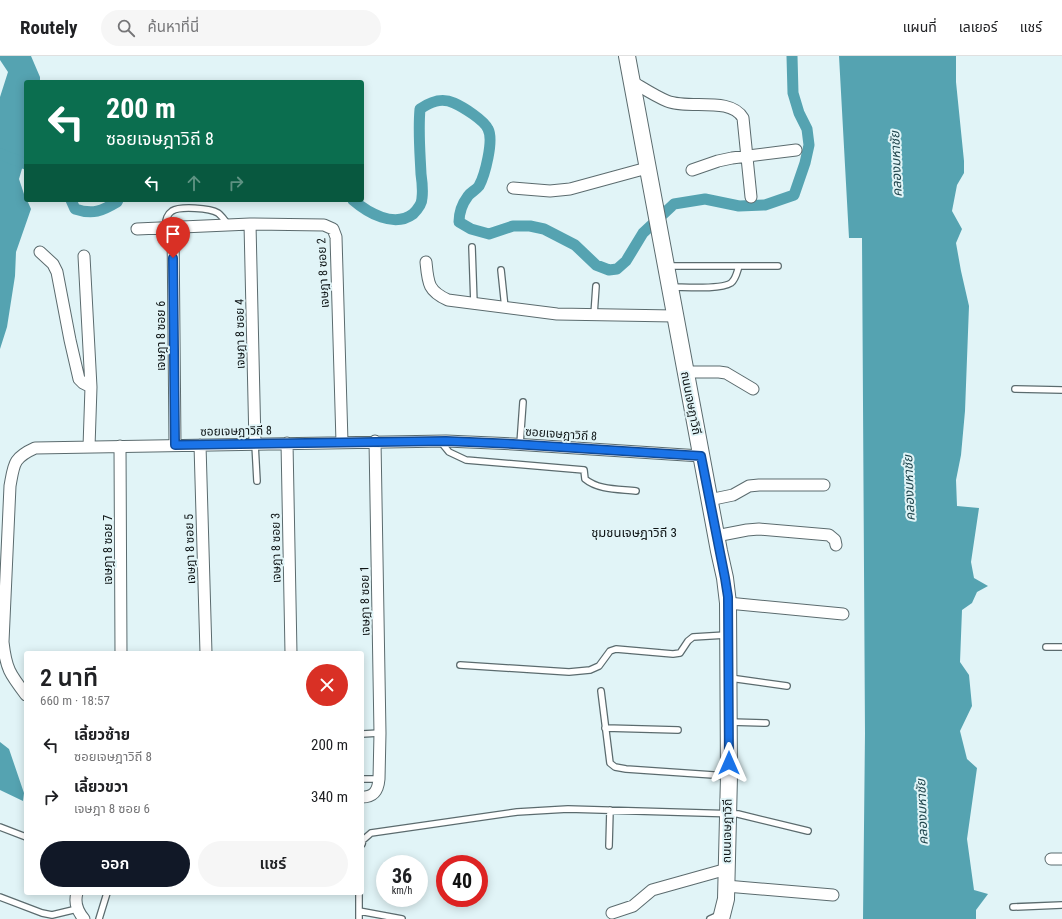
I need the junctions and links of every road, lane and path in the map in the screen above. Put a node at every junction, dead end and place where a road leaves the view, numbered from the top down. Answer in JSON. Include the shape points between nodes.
{"nodes":[{"id":1,"x":627,"y":56,"type":"edge"},
{"id":2,"x":632,"y":81,"type":"junction"},
{"id":3,"x":796,"y":150,"type":"dead end"},
{"id":4,"x":747,"y":156,"type":"junction"},
{"id":5,"x":647,"y":168,"type":"junction"},
{"id":6,"x":692,"y":170,"type":"dead end"},
{"id":7,"x":513,"y":188,"type":"dead end"},
{"id":8,"x":751,"y":197,"type":"dead end"},
{"id":9,"x":250,"y":224,"type":"junction"},
{"id":10,"x":229,"y":225,"type":"junction"},
{"id":11,"x":169,"y":227,"type":"junction"},
{"id":12,"x":137,"y":229,"type":"dead end"},
{"id":13,"x":472,"y":247,"type":"dead end"},
{"id":14,"x":40,"y":252,"type":"dead end"},
{"id":15,"x":84,"y":256,"type":"dead end"},
{"id":16,"x":426,"y":262,"type":"dead end"},
{"id":17,"x":665,"y":266,"type":"junction"},
{"id":18,"x":739,"y":266,"type":"junction"},
{"id":19,"x":778,"y":266,"type":"dead end"},
{"id":20,"x":501,"y":270,"type":"dead end"},
{"id":21,"x":596,"y":286,"type":"dead end"},
{"id":22,"x":669,"y":287,"type":"junction"},
{"id":23,"x":474,"y":304,"type":"junction"},
{"id":24,"x":506,"y":308,"type":"junction"},
{"id":25,"x":594,"y":314,"type":"junction"},
{"id":26,"x":674,"y":316,"type":"junction"},
{"id":27,"x":88,"y":338,"type":"junction"},
{"id":28,"x":70,"y":340,"type":"junction"},
{"id":29,"x":685,"y":372,"type":"junction"},
{"id":30,"x":91,"y":387,"type":"junction"},
{"id":31,"x":753,"y":389,"type":"dead end"},
{"id":32,"x":1015,"y":389,"type":"dead end"},
{"id":33,"x":1062,"y":390,"type":"edge"},
{"id":34,"x":523,"y":402,"type":"dead end"},
{"id":35,"x":375,"y":441,"type":"junction"},
{"id":36,"x":440,"y":441,"type":"junction"},
{"id":37,"x":342,"y":442,"type":"junction"},
{"id":38,"x":287,"y":443,"type":"junction"},
{"id":39,"x":255,"y":444,"type":"junction"},
{"id":40,"x":520,"y":444,"type":"junction"},
{"id":41,"x":175,"y":445,"type":"junction"},
{"id":42,"x":200,"y":445,"type":"junction"},
{"id":43,"x":120,"y":446,"type":"junction"},
{"id":44,"x":89,"y":447,"type":"junction"},
{"id":45,"x":701,"y":456,"type":"junction"},
{"id":46,"x":257,"y":481,"type":"dead end"},
{"id":47,"x":824,"y":485,"type":"dead end"},
{"id":48,"x":636,"y":491,"type":"dead end"},
{"id":49,"x":709,"y":500,"type":"junction"},
{"id":50,"x":716,"y":536,"type":"junction"},
{"id":51,"x":836,"y":544,"type":"dead end"},
{"id":52,"x":728,"y":604,"type":"junction"},
{"id":53,"x":843,"y":614,"type":"dead end"},
{"id":54,"x":728,"y":635,"type":"junction"},
{"id":55,"x":1,"y":642,"type":"edge"},
{"id":56,"x":1046,"y":647,"type":"dead end"},
{"id":57,"x":1062,"y":647,"type":"edge"},
{"id":58,"x":121,"y":651,"type":"edge"},
{"id":59,"x":206,"y":651,"type":"edge"},
{"id":60,"x":290,"y":651,"type":"edge"},
{"id":61,"x":460,"y":665,"type":"dead end"},
{"id":62,"x":729,"y":678,"type":"junction"},
{"id":63,"x":787,"y":686,"type":"dead end"},
{"id":64,"x":601,"y":691,"type":"dead end"},
{"id":65,"x":24,"y":692,"type":"edge"},
{"id":66,"x":729,"y":722,"type":"junction"},
{"id":67,"x":766,"y":723,"type":"dead end"},
{"id":68,"x":605,"y":728,"type":"junction"},
{"id":69,"x":678,"y":730,"type":"dead end"},
{"id":70,"x":380,"y":733,"type":"junction"},
{"id":71,"x":364,"y":734,"type":"edge"},
{"id":72,"x":729,"y":776,"type":"junction"},
{"id":73,"x":364,"y":779,"type":"edge"},
{"id":74,"x":379,"y":779,"type":"junction"},
{"id":75,"x":364,"y":797,"type":"edge"},
{"id":76,"x":610,"y":810,"type":"junction"},
{"id":77,"x":728,"y":813,"type":"junction"},
{"id":78,"x":0,"y":827,"type":"edge"},
{"id":79,"x":808,"y":831,"type":"dead end"},
{"id":80,"x":24,"y":836,"type":"edge"},
{"id":81,"x":364,"y":839,"type":"edge"},
{"id":82,"x":610,"y":846,"type":"dead end"},
{"id":83,"x":727,"y":869,"type":"junction"},
{"id":84,"x":726,"y":886,"type":"junction"},
{"id":85,"x":76,"y":895,"type":"edge"},
{"id":86,"x":106,"y":895,"type":"edge"},
{"id":87,"x":359,"y":895,"type":"edge"},
{"id":88,"x":833,"y":895,"type":"dead end"},
{"id":89,"x":0,"y":896,"type":"edge"},
{"id":90,"x":1062,"y":905,"type":"edge"},
{"id":91,"x":1013,"y":907,"type":"dead end"},
{"id":92,"x":77,"y":909,"type":"junction"},
{"id":93,"x":359,"y":911,"type":"junction"},
{"id":94,"x":612,"y":913,"type":"dead end"},
{"id":95,"x":718,"y":917,"type":"edge"},
{"id":96,"x":84,"y":919,"type":"edge"},
{"id":97,"x":99,"y":919,"type":"edge"},
{"id":98,"x":359,"y":919,"type":"edge"},
{"id":99,"x":402,"y":919,"type":"edge"}],
"edges":[{"from":1,"to":2,"type":"street","name":"ถนนเจษฎาวิถี"},
{"from":2,"to":4,"type":"street","via":[[666,101],[680,105],[727,106],[734,109],[743,118]]},
{"from":2,"to":5,"type":"street","name":"ถนนเจษฎาวิถี"},
{"from":3,"to":4,"type":"street"},
{"from":4,"to":6,"type":"street","via":[[718,161]]},
{"from":4,"to":8,"type":"street"},
{"from":5,"to":7,"type":"street","via":[[570,189],[550,191]]},
{"from":5,"to":17,"type":"street","name":"ถนนเจษฎาวิถี"},
{"from":9,"to":10,"type":"street","name":"เจษฎา 8 ซอย 2"},
{"from":9,"to":37,"type":"street","name":"เจษฎา 8 ซอย 2","via":[[324,225],[333,229],[336,237]]},
{"from":9,"to":39,"type":"street","name":"เจษฎา 8 ซอย 4"},
{"from":10,"to":11,"type":"street","name":"เจษฎา 8 ซอย 2"},
{"from":10,"to":11,"type":"lane","via":[[219,214],[198,208],[173,210],[166,220]]},
{"from":11,"to":12,"type":"street","name":"เจษฎา 8 ซอย 2"},
{"from":11,"to":41,"type":"street","name":"เจษฎา 8 ซอย 6"},
{"from":13,"to":23,"type":"lane"},
{"from":14,"to":28,"type":"street","via":[[53,264],[57,272]]},
{"from":15,"to":27,"type":"street"},
{"from":16,"to":23,"type":"street","via":[[428,282],[432,290],[448,300]]},
{"from":17,"to":18,"type":"lane"},
{"from":17,"to":22,"type":"street","name":"ถนนเจษฎาวิถี"},
{"from":18,"to":19,"type":"lane"},
{"from":18,"to":22,"type":"lane","via":[[731,283],[721,287]]},
{"from":20,"to":24,"type":"lane"},
{"from":21,"to":25,"type":"lane"},
{"from":22,"to":26,"type":"street","name":"ถนนเจษฎาวิถี"},
{"from":23,"to":24,"type":"street"},
{"from":24,"to":25,"type":"street","via":[[557,314]]},
{"from":25,"to":26,"type":"street"},
{"from":26,"to":29,"type":"street","name":"ถนนเจษฎาวิถี"},
{"from":27,"to":28,"type":"street"},
{"from":27,"to":30,"type":"street"},
{"from":28,"to":30,"type":"street","via":[[79,379]]},
{"from":29,"to":31,"type":"street","via":[[726,373]]},
{"from":29,"to":45,"type":"street","name":"ถนนเจษฎาวิถี"},
{"from":30,"to":44,"type":"street"},
{"from":32,"to":33,"type":"lane"},
{"from":34,"to":40,"type":"lane"},
{"from":35,"to":36,"type":"street","name":"ซอยเจษฎาวิถี 8"},
{"from":35,"to":37,"type":"street","name":"ซอยเจษฎาวิถี 8"},
{"from":35,"to":70,"type":"street","name":"เจษฎา 8 ซอย 1"},
{"from":36,"to":40,"type":"street","name":"ซอยเจษฎาวิถี 8"},
{"from":36,"to":48,"type":"lane","via":[[449,452],[466,460],[584,470],[585,479],[590,483]]},
{"from":37,"to":38,"type":"street","name":"ซอยเจษฎาวิถี 8"},
{"from":38,"to":39,"type":"street","name":"ซอยเจษฎาวิถี 8"},
{"from":38,"to":60,"type":"street","name":"เจษฎา 8 ซอย 3"},
{"from":39,"to":42,"type":"street","name":"ซอยเจษฎาวิถี 8"},
{"from":39,"to":46,"type":"lane"},
{"from":40,"to":45,"type":"street","name":"ซอยเจษฎาวิถี 8"},
{"from":41,"to":42,"type":"street","name":"ซอยเจษฎาวิถี 8"},
{"from":41,"to":43,"type":"street","name":"ซอยเจษฎาวิถี 8"},
{"from":42,"to":59,"type":"street","name":"เจษฎา 8 ซอย 5"},
{"from":43,"to":44,"type":"street","name":"ซอยเจษฎาวิถี 8"},
{"from":43,"to":58,"type":"street","name":"เจษฎา 8 ซอย 7"},
{"from":44,"to":55,"type":"street","name":"ซอยเจษฎาวิถี 8","via":[[35,448],[21,455],[13,467]]},
{"from":45,"to":49,"type":"street","name":"ถนนเจษฎาวิถี"},
{"from":47,"to":49,"type":"street","via":[[749,486],[733,495]]},
{"from":49,"to":50,"type":"street","name":"ถนนเจษฎาวิถี"},
{"from":50,"to":51,"type":"street","via":[[759,529],[829,535]]},
{"from":50,"to":52,"type":"street","name":"ถนนเจษฎาวิถี"},
{"from":52,"to":53,"type":"street"},
{"from":52,"to":54,"type":"street","name":"ถนนเจษฎาวิถี"},
{"from":54,"to":61,"type":"lane","via":[[693,637],[680,653],[673,654],[616,649],[610,651],[599,666],[590,670],[570,672]]},
{"from":54,"to":62,"type":"street","name":"ถนนเจษฎาวิถี"},
{"from":55,"to":65,"type":"street","name":"ซอยเจษฎาวิถี 8","via":[[11,675]]},
{"from":56,"to":57,"type":"lane"},
{"from":62,"to":63,"type":"lane"},
{"from":62,"to":66,"type":"street","name":"ถนนเจษฎาวิถี"},
{"from":64,"to":68,"type":"lane"},
{"from":66,"to":67,"type":"lane"},
{"from":66,"to":72,"type":"street","name":"ถนนเจษฎาวิถี"},
{"from":68,"to":69,"type":"lane"},
{"from":68,"to":72,"type":"lane","via":[[610,763],[615,767]]},
{"from":70,"to":71,"type":"lane"},
{"from":70,"to":74,"type":"street","name":"เจษฎา 8 ซอย 1"},
{"from":72,"to":77,"type":"street","name":"ถนนเจษฎาวิถี"},
{"from":73,"to":74,"type":"lane"},
{"from":74,"to":75,"type":"street","name":"เจษฎา 8 ซอย 1","via":[[375,793],[370,797]]},
{"from":76,"to":77,"type":"lane"},
{"from":76,"to":81,"type":"lane","via":[[517,812],[371,833]]},
{"from":76,"to":82,"type":"lane"},
{"from":77,"to":79,"type":"lane"},
{"from":77,"to":83,"type":"street","name":"ถนนเจษฎาวิถี"},
{"from":78,"to":80,"type":"lane"},
{"from":83,"to":84,"type":"street","name":"ถนนเจษฎาวิถี"},
{"from":83,"to":94,"type":"street","via":[[652,890],[632,906]]},
{"from":84,"to":88,"type":"street"},
{"from":84,"to":95,"type":"street","name":"ถนนเจษฎาวิถี","via":[[726,899]]},
{"from":85,"to":92,"type":"street"},
{"from":86,"to":97,"type":"lane"},
{"from":87,"to":93,"type":"lane"},
{"from":89,"to":92,"type":"lane","via":[[52,915]]},
{"from":90,"to":91,"type":"lane"},
{"from":92,"to":96,"type":"street"},
{"from":93,"to":98,"type":"lane"},
{"from":93,"to":99,"type":"lane"}]}
